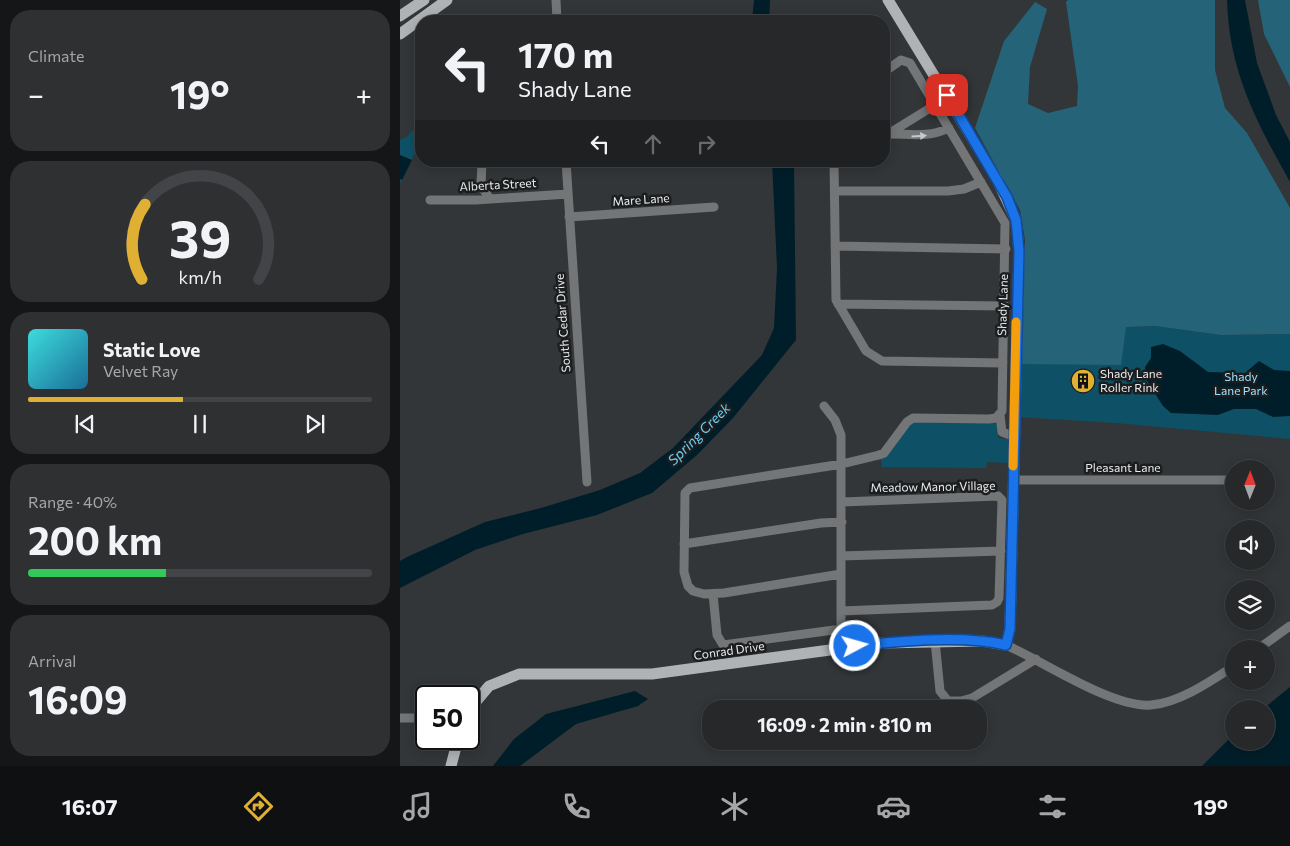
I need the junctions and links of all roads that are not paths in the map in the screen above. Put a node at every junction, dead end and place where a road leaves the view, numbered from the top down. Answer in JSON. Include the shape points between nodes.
{"nodes":[{"id":1,"x":424,"y":0,"type":"edge"},
{"id":2,"x":447,"y":0,"type":"edge"},
{"id":3,"x":556,"y":0,"type":"edge"},
{"id":4,"x":888,"y":0,"type":"edge"},
{"id":5,"x":426,"y":15,"type":"edge"},
{"id":6,"x":557,"y":15,"type":"edge"},
{"id":7,"x":400,"y":16,"type":"edge"},
{"id":8,"x":415,"y":23,"type":"edge"},
{"id":9,"x":400,"y":34,"type":"edge"},
{"id":10,"x":890,"y":68,"type":"edge"},
{"id":11,"x":935,"y":105,"type":"junction"},
{"id":12,"x":956,"y":109,"type":"junction"},
{"id":13,"x":942,"y":117,"type":"junction"},
{"id":14,"x":949,"y":128,"type":"junction"},
{"id":15,"x":890,"y":132,"type":"edge"},
{"id":16,"x":890,"y":134,"type":"edge"},
{"id":17,"x":482,"y":167,"type":"edge"},
{"id":18,"x":566,"y":167,"type":"edge"},
{"id":19,"x":834,"y":167,"type":"edge"},
{"id":20,"x":981,"y":182,"type":"junction"},
{"id":21,"x":835,"y":191,"type":"junction"},
{"id":22,"x":568,"y":194,"type":"junction"},
{"id":23,"x":490,"y":199,"type":"junction"},
{"id":24,"x":430,"y":200,"type":"dead end"},
{"id":25,"x":714,"y":208,"type":"dead end"},
{"id":26,"x":569,"y":217,"type":"junction"},
{"id":27,"x":835,"y":246,"type":"junction"},
{"id":28,"x":1006,"y":249,"type":"junction"},
{"id":29,"x":838,"y":304,"type":"junction"},
{"id":30,"x":1004,"y":306,"type":"junction"},
{"id":31,"x":1003,"y":363,"type":"junction"},
{"id":32,"x":824,"y":406,"type":"dead end"},
{"id":33,"x":1000,"y":415,"type":"junction"},
{"id":34,"x":1013,"y":436,"type":"junction"},
{"id":35,"x":842,"y":464,"type":"junction"},
{"id":36,"x":1013,"y":480,"type":"junction"},
{"id":37,"x":1225,"y":480,"type":"edge"},
{"id":38,"x":587,"y":482,"type":"dead end"},
{"id":39,"x":842,"y":502,"type":"junction"},
{"id":40,"x":842,"y":522,"type":"junction"},
{"id":41,"x":684,"y":544,"type":"junction"},
{"id":42,"x":1001,"y":550,"type":"junction"},
{"id":43,"x":841,"y":556,"type":"junction"},
{"id":44,"x":841,"y":574,"type":"junction"},
{"id":45,"x":713,"y":594,"type":"junction"},
{"id":46,"x":841,"y":611,"type":"junction"},
{"id":47,"x":1290,"y":626,"type":"edge"},
{"id":48,"x":841,"y":629,"type":"junction"},
{"id":49,"x":1271,"y":640,"type":"edge"},
{"id":50,"x":935,"y":641,"type":"junction"},
{"id":51,"x":1006,"y":645,"type":"junction"},
{"id":52,"x":841,"y":648,"type":"junction"},
{"id":53,"x":1036,"y":659,"type":"junction"},
{"id":54,"x":1225,"y":671,"type":"edge"},
{"id":55,"x":480,"y":697,"type":"edge"},
{"id":56,"x":400,"y":718,"type":"edge"},
{"id":57,"x":415,"y":718,"type":"edge"},
{"id":58,"x":455,"y":750,"type":"edge"},
{"id":59,"x":451,"y":766,"type":"edge"}],
"edges":[{"from":1,"to":7,"type":"main road"},
{"from":2,"to":5,"type":"main road"},
{"from":3,"to":6,"type":"street"},
{"from":4,"to":12,"type":"main road","name":"Shady Lane"},
{"from":8,"to":9,"type":"main road"},
{"from":10,"to":11,"type":"street","via":[[901,60],[910,62]]},
{"from":11,"to":13,"type":"street"},
{"from":11,"to":15,"type":"street"},
{"from":12,"to":13,"type":"street"},
{"from":12,"to":34,"type":"main road","name":"Shady Lane","via":[[998,179],[1016,220],[1019,251]]},
{"from":13,"to":14,"type":"street"},
{"from":16,"to":14,"type":"street","one_way":true,"via":[[930,135]]},
{"from":14,"to":20,"type":"street"},
{"from":17,"to":23,"type":"street","via":[[481,186]]},
{"from":18,"to":22,"type":"street","name":"South Cedar Drive"},
{"from":19,"to":21,"type":"street"},
{"from":20,"to":21,"type":"street","via":[[948,191]]},
{"from":20,"to":28,"type":"street","via":[[1005,223]]},
{"from":21,"to":27,"type":"street"},
{"from":22,"to":23,"type":"street","name":"Alberta Street"},
{"from":22,"to":26,"type":"street","name":"South Cedar Drive"},
{"from":23,"to":24,"type":"street","name":"Alberta Street"},
{"from":25,"to":26,"type":"street","name":"Mare Lane"},
{"from":26,"to":38,"type":"street","name":"South Cedar Drive"},
{"from":27,"to":28,"type":"street"},
{"from":27,"to":29,"type":"street"},
{"from":28,"to":30,"type":"street"},
{"from":29,"to":30,"type":"street"},
{"from":29,"to":31,"type":"street","via":[[866,351],[876,359]]},
{"from":30,"to":31,"type":"street"},
{"from":31,"to":33,"type":"street"},
{"from":32,"to":35,"type":"street","via":[[836,420],[841,435]]},
{"from":33,"to":34,"type":"street","via":[[1002,432]]},
{"from":33,"to":35,"type":"street","via":[[989,419],[913,418],[884,452]]},
{"from":34,"to":36,"type":"main road","name":"Shady Lane"},
{"from":35,"to":39,"type":"street"},
{"from":35,"to":41,"type":"street","via":[[687,490]]},
{"from":36,"to":37,"type":"street","name":"Pleasant Lane"},
{"from":36,"to":51,"type":"main road","name":"Shady Lane","via":[[1010,629]]},
{"from":39,"to":40,"type":"street"},
{"from":39,"to":42,"type":"street","name":"Meadow Manor Village","via":[[998,496],[1002,500]]},
{"from":40,"to":41,"type":"street"},
{"from":40,"to":43,"type":"street"},
{"from":41,"to":45,"type":"street","via":[[684,572],[688,586],[698,593]]},
{"from":42,"to":43,"type":"street"},
{"from":42,"to":46,"type":"street","name":"Meadow Manor Village","via":[[999,598],[992,605]]},
{"from":43,"to":44,"type":"street"},
{"from":44,"to":45,"type":"street"},
{"from":44,"to":46,"type":"street"},
{"from":45,"to":48,"type":"street","via":[[717,635],[723,645]]},
{"from":46,"to":48,"type":"street"},
{"from":47,"to":49,"type":"street"},
{"from":48,"to":52,"type":"street"},
{"from":50,"to":51,"type":"main road","name":"Conrad Drive","via":[[982,641]]},
{"from":50,"to":52,"type":"main road","name":"Conrad Drive"},
{"from":50,"to":53,"type":"street","via":[[940,691],[948,700],[972,698]]},
{"from":51,"to":53,"type":"street"},
{"from":52,"to":55,"type":"main road","name":"Conrad Drive","via":[[652,674],[519,674],[489,686]]},
{"from":53,"to":54,"type":"street","via":[[1124,701],[1151,705],[1179,697]]},
{"from":56,"to":57,"type":"street"},
{"from":58,"to":59,"type":"main road"}]}
